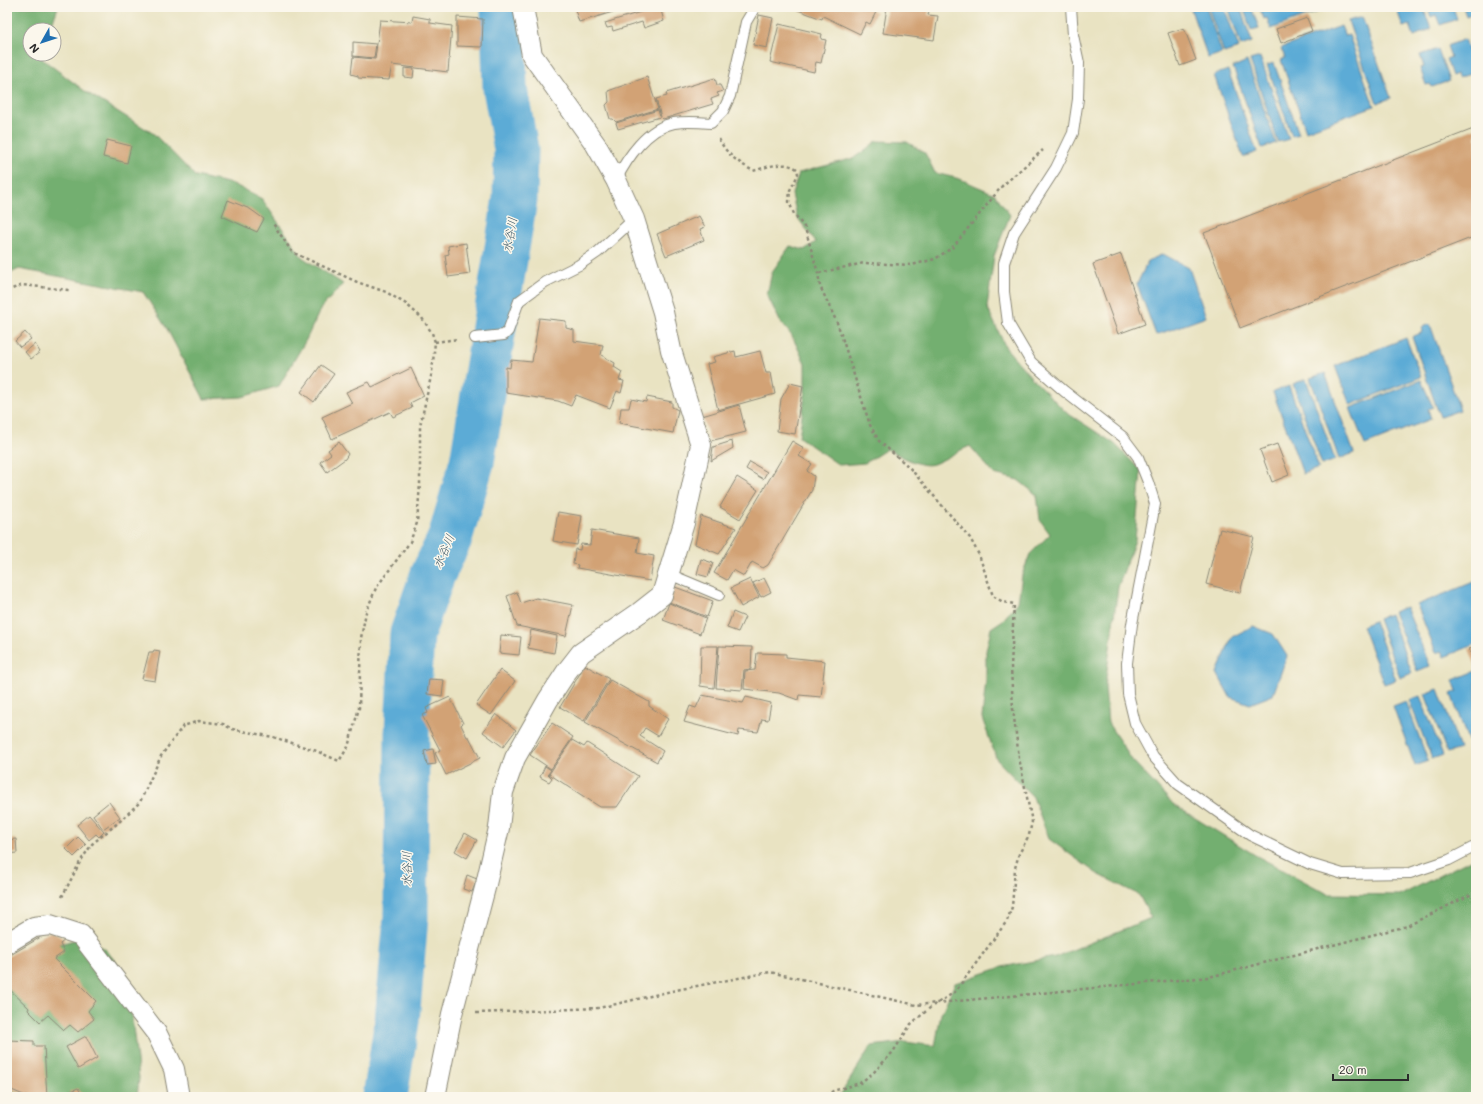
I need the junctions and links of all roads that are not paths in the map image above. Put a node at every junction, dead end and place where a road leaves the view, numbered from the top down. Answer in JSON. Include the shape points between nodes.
{"nodes":[{"id":1,"x":755,"y":7,"type":"edge"},
{"id":2,"x":1071,"y":7,"type":"edge"},
{"id":3,"x":524,"y":8,"type":"edge"},
{"id":4,"x":616,"y":180,"type":"junction"},
{"id":5,"x":634,"y":220,"type":"junction"},
{"id":6,"x":474,"y":338,"type":"road end"},
{"id":7,"x":669,"y":574,"type":"junction"},
{"id":8,"x":719,"y":595,"type":"dead end"},
{"id":9,"x":1476,"y":846,"type":"edge"},
{"id":10,"x":7,"y":943,"type":"edge"},
{"id":11,"x":179,"y":1097,"type":"edge"},
{"id":12,"x":434,"y":1097,"type":"edge"}],
"edges":[{"from":1,"to":4,"type":"lane","via":[[746,22],[730,96],[723,111],[711,123],[674,123],[659,129],[642,141]]},
{"from":2,"to":9,"type":"lane","via":[[1079,63],[1078,99],[1073,133],[1056,168],[1014,233],[1004,263],[1004,292],[1008,323],[1031,362],[1124,437],[1138,457],[1155,504],[1127,663],[1128,694],[1135,723],[1153,756],[1178,784],[1250,835],[1310,864],[1343,874],[1410,873],[1448,860]]},
{"from":3,"to":4,"type":"street","via":[[532,55],[596,145]]},
{"from":4,"to":5,"type":"street"},
{"from":5,"to":6,"type":"lane","via":[[598,252],[545,282],[519,301],[508,331],[504,335]]},
{"from":5,"to":7,"type":"street","via":[[701,445],[684,523]]},
{"from":7,"to":8,"type":"lane"},
{"from":7,"to":12,"type":"street","via":[[662,595],[582,653],[548,700],[515,758],[503,792],[499,828],[488,877],[452,1014]]},
{"from":10,"to":11,"type":"street","via":[[34,927],[50,926],[81,935],[157,1034],[174,1069]]}]}
